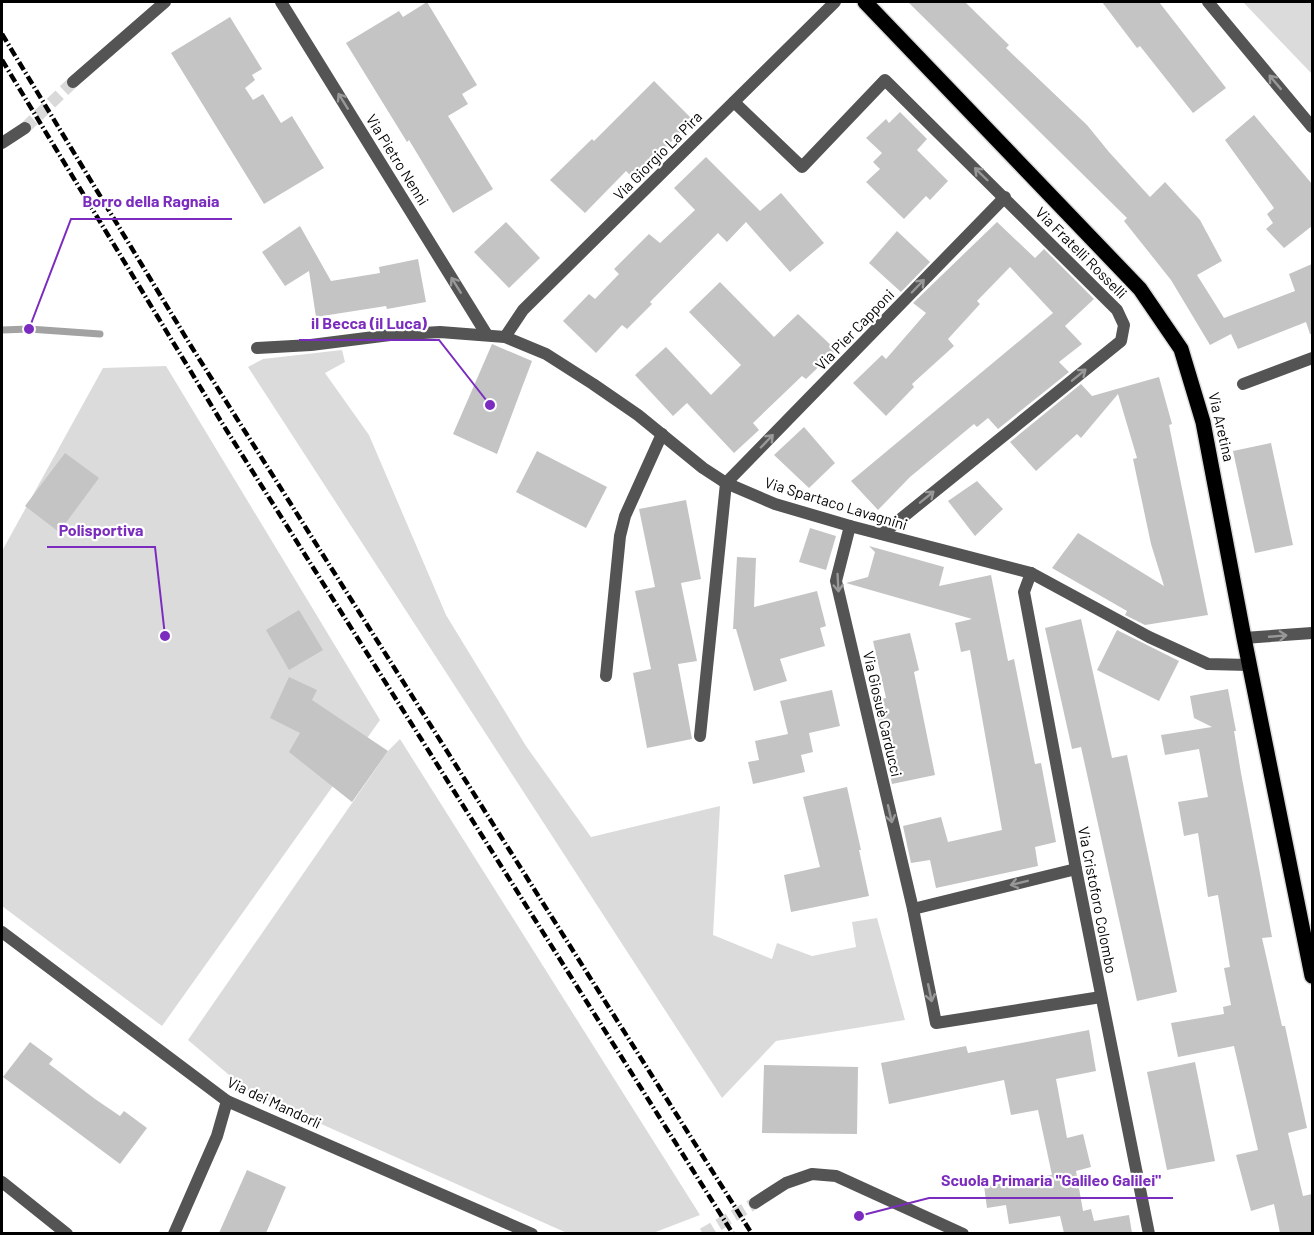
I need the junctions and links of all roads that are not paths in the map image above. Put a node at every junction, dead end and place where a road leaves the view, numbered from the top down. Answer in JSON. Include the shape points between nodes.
{"nodes":[{"id":1,"x":165,"y":2,"type":"edge"},
{"id":2,"x":281,"y":2,"type":"edge"},
{"id":3,"x":835,"y":2,"type":"edge"},
{"id":4,"x":865,"y":2,"type":"edge"},
{"id":5,"x":1208,"y":2,"type":"edge"},
{"id":6,"x":73,"y":82,"type":"tunnel mouth"},
{"id":7,"x":734,"y":102,"type":"junction"},
{"id":8,"x":1312,"y":127,"type":"edge"},
{"id":9,"x":25,"y":128,"type":"tunnel mouth"},
{"id":10,"x":2,"y":143,"type":"edge"},
{"id":11,"x":1005,"y":197,"type":"junction"},
{"id":12,"x":487,"y":335,"type":"junction"},
{"id":13,"x":505,"y":336,"type":"junction"},
{"id":14,"x":257,"y":348,"type":"dead end"},
{"id":15,"x":1312,"y":358,"type":"edge"},
{"id":16,"x":1244,"y":384,"type":"dead end"},
{"id":17,"x":662,"y":434,"type":"junction"},
{"id":18,"x":726,"y":483,"type":"junction"},
{"id":19,"x":849,"y":526,"type":"junction"},
{"id":20,"x":882,"y":534,"type":"junction"},
{"id":21,"x":1031,"y":573,"type":"junction"},
{"id":22,"x":1312,"y":633,"type":"edge"},
{"id":23,"x":1244,"y":638,"type":"junction"},
{"id":24,"x":1249,"y":665,"type":"junction"},
{"id":25,"x":606,"y":676,"type":"dead end"},
{"id":26,"x":700,"y":736,"type":"dead end"},
{"id":27,"x":1076,"y":869,"type":"junction"},
{"id":28,"x":913,"y":909,"type":"junction"},
{"id":29,"x":2,"y":932,"type":"edge"},
{"id":30,"x":1312,"y":976,"type":"edge"},
{"id":31,"x":1101,"y":997,"type":"junction"},
{"id":32,"x":227,"y":1101,"type":"junction"},
{"id":33,"x":2,"y":1182,"type":"edge"},
{"id":34,"x":755,"y":1203,"type":"tunnel mouth"},
{"id":35,"x":67,"y":1233,"type":"edge"},
{"id":36,"x":174,"y":1233,"type":"edge"},
{"id":37,"x":532,"y":1233,"type":"edge"},
{"id":38,"x":963,"y":1233,"type":"edge"},
{"id":39,"x":1149,"y":1233,"type":"edge"}],
"edges":[{"from":1,"to":6,"type":"street"},
{"from":12,"to":2,"type":"street","name":"Via Pietro Nenni","one_way":true},
{"from":3,"to":7,"type":"street","name":"Via Giorgio La Pira"},
{"from":4,"to":23,"type":"main road","name":"Via Aretina","via":[[1140,289],[1181,349],[1203,422]]},
{"from":8,"to":5,"type":"street","one_way":true},
{"from":11,"to":7,"type":"street","name":"Via Fratelli Rosselli","one_way":true,"via":[[885,80],[802,167]]},
{"from":7,"to":13,"type":"street","name":"Via Giorgio La Pira","via":[[524,310]]},
{"from":9,"to":10,"type":"street"},
{"from":18,"to":11,"type":"street","name":"Via Pier Capponi","one_way":true},
{"from":20,"to":11,"type":"street","name":"Via Fratelli Rosselli","one_way":true,"via":[[1121,341],[1124,325],[1117,310]]},
{"from":12,"to":13,"type":"street","name":"Via Spartaco Lavagnini"},
{"from":12,"to":14,"type":"street","name":"Via Spartaco Lavagnini","via":[[390,335]]},
{"from":13,"to":17,"type":"street","name":"Via Spartaco Lavagnini","via":[[546,354]]},
{"from":15,"to":16,"type":"street"},
{"from":17,"to":18,"type":"street","name":"Via Spartaco Lavagnini"},
{"from":17,"to":25,"type":"street","via":[[620,536]]},
{"from":18,"to":19,"type":"street","name":"Via Spartaco Lavagnini","via":[[775,504]]},
{"from":18,"to":26,"type":"street"},
{"from":19,"to":20,"type":"street","name":"Via Spartaco Lavagnini"},
{"from":19,"to":28,"type":"street","name":"Via Giosuè Carducci","one_way":true,"via":[[836,581]]},
{"from":20,"to":21,"type":"street","name":"Via Spartaco Lavagnini"},
{"from":21,"to":24,"type":"street","name":"Via Spartaco Lavagnini","via":[[1208,664]]},
{"from":21,"to":27,"type":"street","name":"Via Cristoforo Colombo","via":[[1024,592]]},
{"from":23,"to":22,"type":"street","one_way":true},
{"from":23,"to":24,"type":"main road","name":"Via Aretina"},
{"from":24,"to":30,"type":"main road","name":"Via Aretina"},
{"from":27,"to":28,"type":"street","one_way":true},
{"from":27,"to":31,"type":"street","name":"Via Cristoforo Colombo"},
{"from":28,"to":31,"type":"street","name":"Via Giosuè Carducci","one_way":true,"via":[[936,1023]]},
{"from":29,"to":32,"type":"street","name":"Via dei Mandorli"},
{"from":31,"to":39,"type":"street","name":"Via Cristoforo Colombo"},
{"from":32,"to":36,"type":"street","via":[[217,1136]]},
{"from":32,"to":37,"type":"street","name":"Via dei Mandorli"},
{"from":33,"to":35,"type":"street"},
{"from":34,"to":38,"type":"street","via":[[786,1183],[812,1174],[836,1176]]}]}
